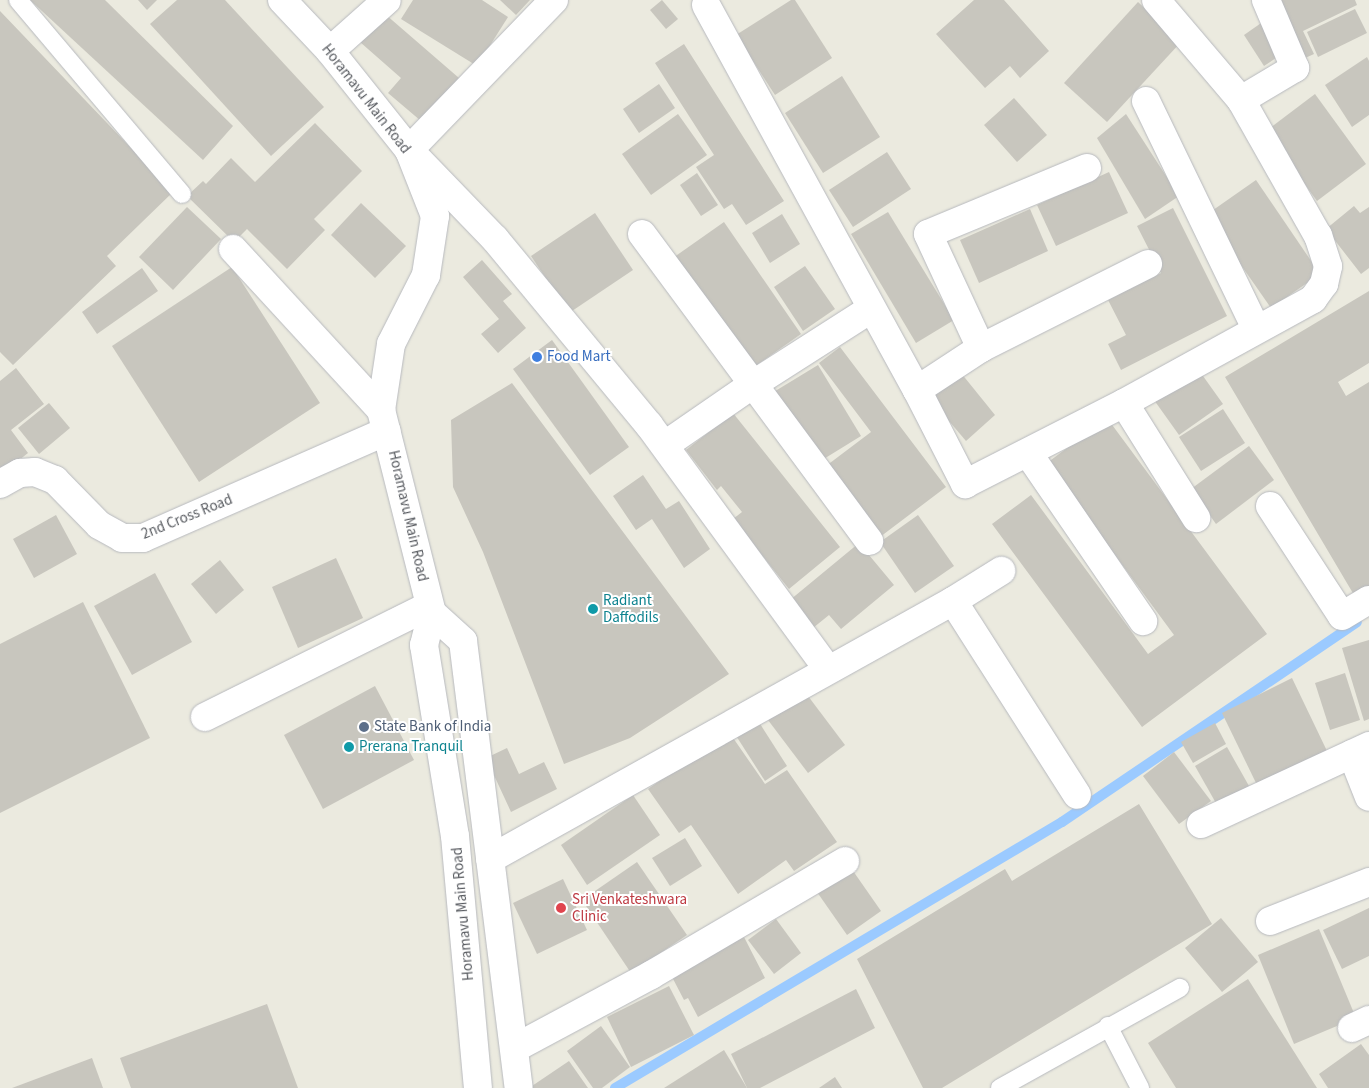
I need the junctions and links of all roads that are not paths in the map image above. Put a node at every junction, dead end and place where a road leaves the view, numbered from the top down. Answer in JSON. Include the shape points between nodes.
{"nodes":[{"id":1,"x":18,"y":0,"type":"edge"},
{"id":2,"x":282,"y":0,"type":"edge"},
{"id":3,"x":387,"y":0,"type":"edge"},
{"id":4,"x":554,"y":0,"type":"edge"},
{"id":5,"x":1156,"y":0,"type":"edge"},
{"id":6,"x":1266,"y":0,"type":"edge"},
{"id":7,"x":706,"y":5,"type":"dead end"},
{"id":8,"x":330,"y":51,"type":"junction"},
{"id":9,"x":1241,"y":100,"type":"junction"},
{"id":10,"x":1146,"y":101,"type":"dead end"},
{"id":11,"x":409,"y":150,"type":"junction"},
{"id":12,"x":1087,"y":168,"type":"dead end"},
{"id":13,"x":182,"y":194,"type":"dead end"},
{"id":14,"x":642,"y":234,"type":"dead end"},
{"id":15,"x":233,"y":249,"type":"dead end"},
{"id":16,"x":1148,"y":264,"type":"dead end"},
{"id":17,"x":871,"y":309,"type":"junction"},
{"id":18,"x":1256,"y":329,"type":"junction"},
{"id":19,"x":981,"y":348,"type":"junction"},
{"id":20,"x":752,"y":385,"type":"junction"},
{"id":21,"x":917,"y":390,"type":"junction"},
{"id":22,"x":1124,"y":403,"type":"junction"},
{"id":23,"x":384,"y":420,"type":"junction"},
{"id":24,"x":665,"y":445,"type":"junction"},
{"id":25,"x":1028,"y":453,"type":"junction"},
{"id":26,"x":0,"y":484,"type":"edge"},
{"id":27,"x":1270,"y":506,"type":"dead end"},
{"id":28,"x":1196,"y":518,"type":"dead end"},
{"id":29,"x":868,"y":541,"type":"dead end"},
{"id":30,"x":1002,"y":571,"type":"dead end"},
{"id":31,"x":1369,"y":600,"type":"edge"},
{"id":32,"x":953,"y":601,"type":"junction"},
{"id":33,"x":431,"y":609,"type":"junction"},
{"id":34,"x":1143,"y":621,"type":"dead end"},
{"id":35,"x":828,"y":670,"type":"junction"},
{"id":36,"x":205,"y":717,"type":"dead end"},
{"id":37,"x":1361,"y":750,"type":"edge"},
{"id":38,"x":1077,"y":794,"type":"dead end"},
{"id":39,"x":1369,"y":797,"type":"edge"},
{"id":40,"x":1201,"y":824,"type":"dead end"},
{"id":41,"x":490,"y":859,"type":"junction"},
{"id":42,"x":845,"y":861,"type":"dead end"},
{"id":43,"x":1369,"y":882,"type":"edge"},
{"id":44,"x":1270,"y":921,"type":"dead end"},
{"id":45,"x":1180,"y":988,"type":"dead end"},
{"id":46,"x":1108,"y":1026,"type":"junction"},
{"id":47,"x":515,"y":1048,"type":"junction"},
{"id":48,"x":478,"y":1088,"type":"edge"},
{"id":49,"x":519,"y":1088,"type":"edge"},
{"id":50,"x":1000,"y":1088,"type":"edge"},
{"id":51,"x":1140,"y":1088,"type":"edge"}],
"edges":[{"from":1,"to":13,"type":"lane"},
{"from":2,"to":8,"type":"street","name":"Horamavu Main Road"},
{"from":3,"to":8,"type":"street"},
{"from":4,"to":11,"type":"street"},
{"from":5,"to":9,"type":"street"},
{"from":6,"to":9,"type":"street","via":[[1295,68]]},
{"from":7,"to":17,"type":"street"},
{"from":8,"to":11,"type":"street","name":"Horamavu Main Road"},
{"from":9,"to":18,"type":"street","via":[[1318,236],[1328,266],[1324,284],[1313,299]]},
{"from":10,"to":18,"type":"street"},
{"from":11,"to":23,"type":"street","name":"Horamavu Main Road","via":[[435,216],[426,275],[391,344]]},
{"from":11,"to":24,"type":"street","via":[[495,239]]},
{"from":12,"to":19,"type":"street","via":[[928,234]]},
{"from":14,"to":20,"type":"street"},
{"from":15,"to":23,"type":"street"},
{"from":16,"to":19,"type":"street"},
{"from":17,"to":20,"type":"street"},
{"from":17,"to":21,"type":"street"},
{"from":18,"to":22,"type":"street"},
{"from":19,"to":21,"type":"street"},
{"from":20,"to":24,"type":"street"},
{"from":20,"to":29,"type":"street"},
{"from":21,"to":25,"type":"street","via":[[965,484]]},
{"from":22,"to":25,"type":"street"},
{"from":22,"to":28,"type":"street"},
{"from":23,"to":26,"type":"street","name":"2nd Cross Road","via":[[143,538],[122,538],[99,525],[55,480],[36,472],[20,473]]},
{"from":23,"to":33,"type":"street","name":"Horamavu Main Road"},
{"from":24,"to":35,"type":"street"},
{"from":25,"to":34,"type":"street"},
{"from":27,"to":31,"type":"street","via":[[1342,616]]},
{"from":30,"to":32,"type":"street"},
{"from":32,"to":35,"type":"street"},
{"from":32,"to":38,"type":"street"},
{"from":33,"to":36,"type":"street"},
{"from":33,"to":41,"type":"street","via":[[463,641]]},
{"from":33,"to":48,"type":"street","name":"Horamavu Main Road","via":[[424,645],[452,811]]},
{"from":35,"to":41,"type":"street"},
{"from":37,"to":39,"type":"street"},
{"from":37,"to":40,"type":"street"},
{"from":41,"to":47,"type":"street"},
{"from":42,"to":47,"type":"street","via":[[651,975]]},
{"from":43,"to":44,"type":"street"},
{"from":45,"to":46,"type":"lane"},
{"from":46,"to":50,"type":"lane"},
{"from":46,"to":51,"type":"lane"},
{"from":47,"to":49,"type":"street"}]}
